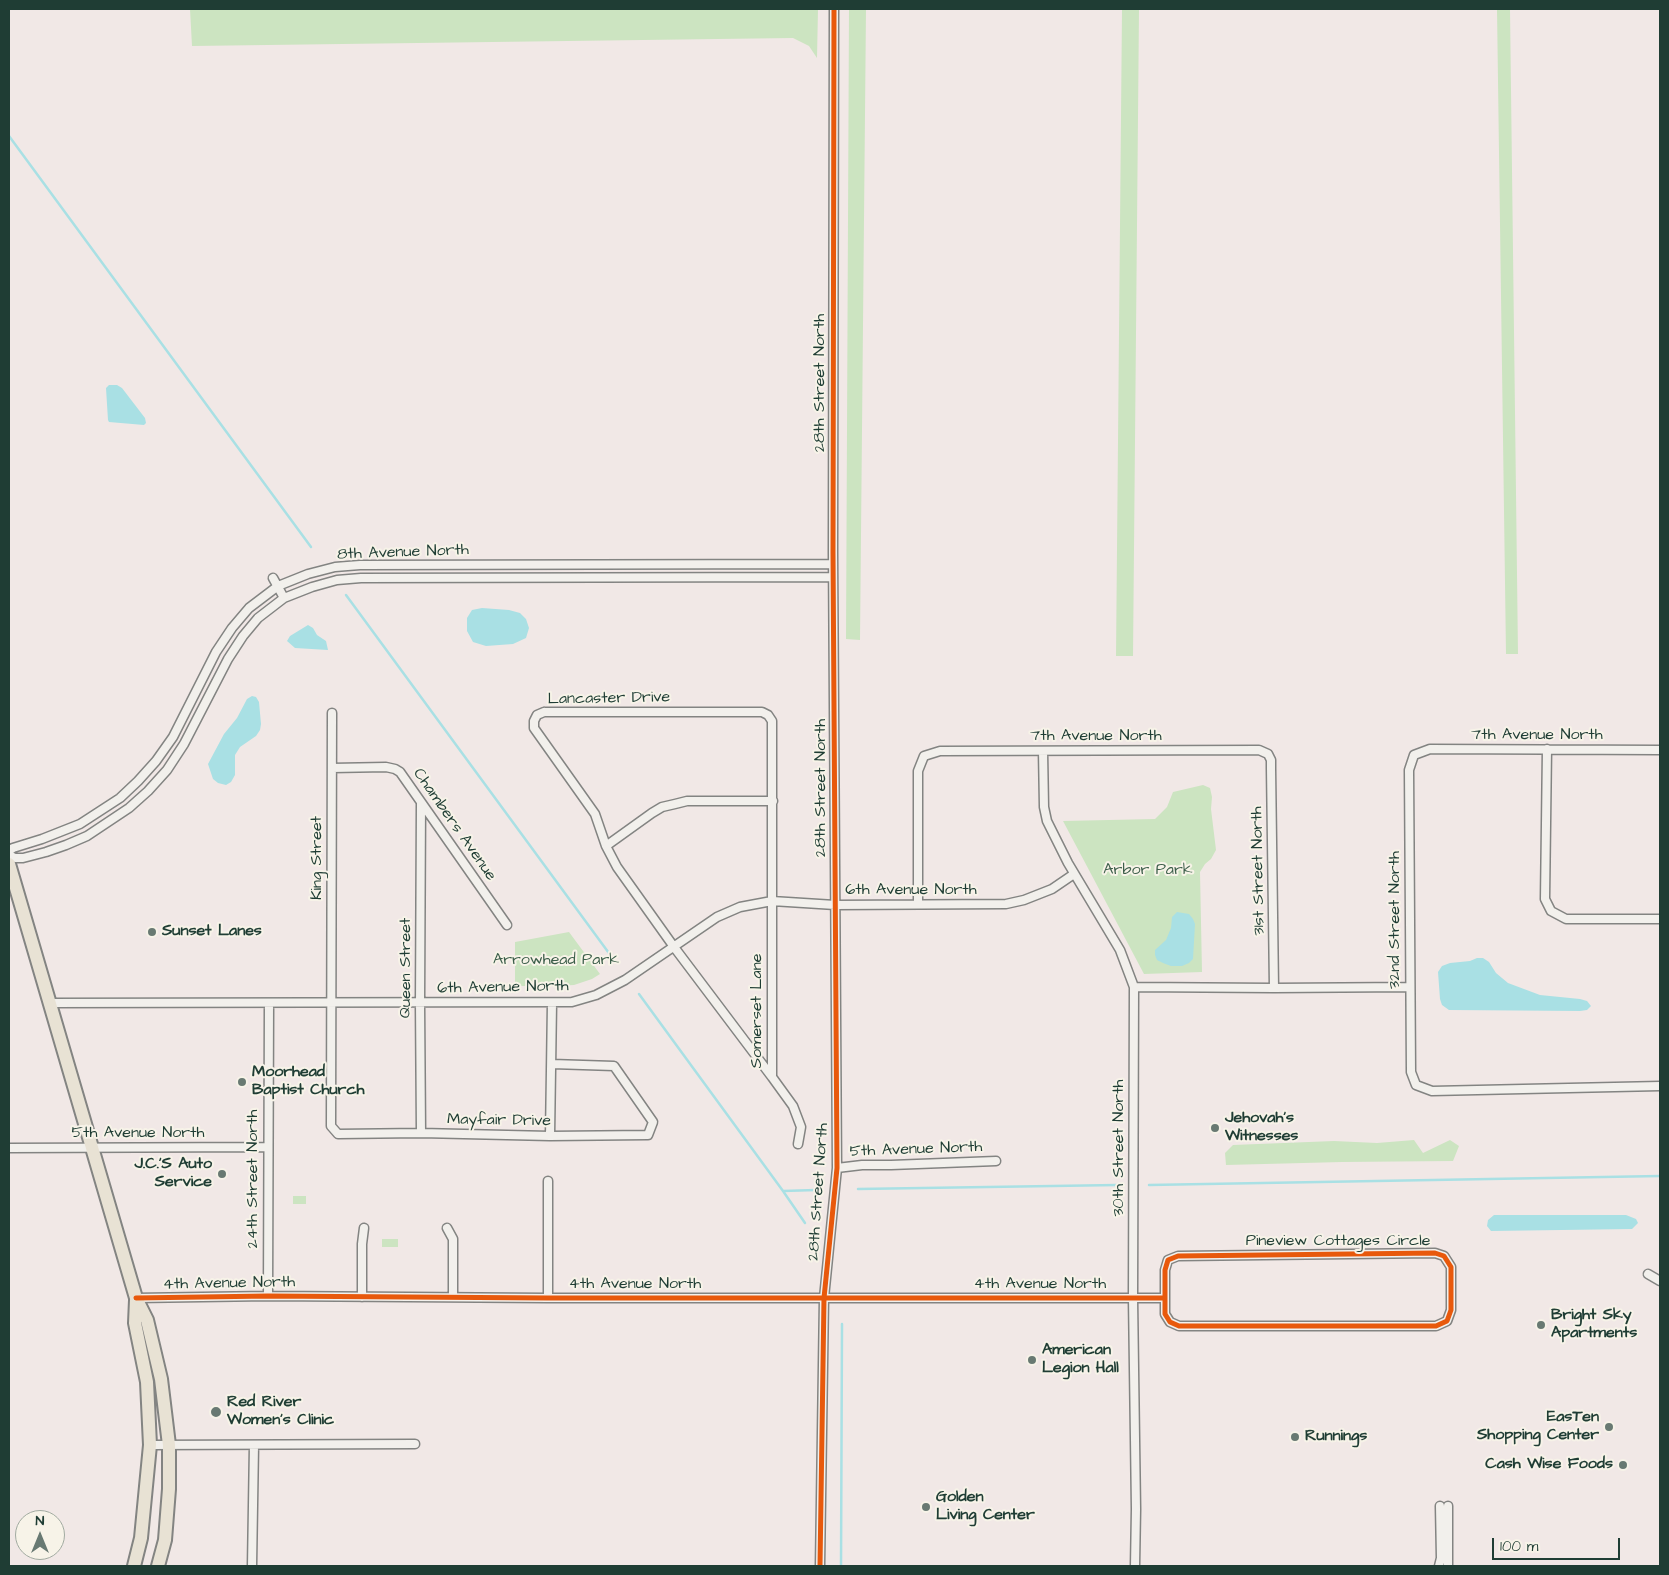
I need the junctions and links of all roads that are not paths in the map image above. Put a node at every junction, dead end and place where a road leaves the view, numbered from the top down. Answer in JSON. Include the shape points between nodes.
{"nodes":[{"id":1,"x":834,"y":9,"type":"edge"},
{"id":2,"x":833,"y":564,"type":"junction"},
{"id":3,"x":833,"y":577,"type":"junction"},
{"id":4,"x":273,"y":578,"type":"dead end"},
{"id":5,"x":278,"y":586,"type":"junction"},
{"id":6,"x":284,"y":598,"type":"junction"},
{"id":7,"x":332,"y":713,"type":"dead end"},
{"id":8,"x":1547,"y":749,"type":"junction"},
{"id":9,"x":1660,"y":750,"type":"edge"},
{"id":10,"x":1043,"y":751,"type":"junction"},
{"id":11,"x":1268,"y":754,"type":"joint"},
{"id":12,"x":1414,"y":755,"type":"joint"},
{"id":13,"x":332,"y":768,"type":"junction"},
{"id":14,"x":773,"y":801,"type":"junction"},
{"id":15,"x":421,"y":802,"type":"junction"},
{"id":16,"x":606,"y":846,"type":"junction"},
{"id":17,"x":9,"y":851,"type":"edge"},
{"id":18,"x":9,"y":855,"type":"edge"},
{"id":19,"x":9,"y":864,"type":"edge"},
{"id":20,"x":1074,"y":874,"type":"junction"},
{"id":21,"x":772,"y":901,"type":"junction"},
{"id":22,"x":836,"y":904,"type":"junction"},
{"id":23,"x":918,"y":904,"type":"junction"},
{"id":24,"x":1660,"y":919,"type":"edge"},
{"id":25,"x":507,"y":925,"type":"dead end"},
{"id":26,"x":674,"y":947,"type":"junction"},
{"id":27,"x":1134,"y":987,"type":"junction"},
{"id":28,"x":1410,"y":987,"type":"junction"},
{"id":29,"x":1274,"y":988,"type":"junction"},
{"id":30,"x":48,"y":1003,"type":"junction"},
{"id":31,"x":269,"y":1003,"type":"junction"},
{"id":32,"x":332,"y":1003,"type":"junction"},
{"id":33,"x":420,"y":1003,"type":"junction"},
{"id":34,"x":552,"y":1003,"type":"junction"},
{"id":35,"x":552,"y":1064,"type":"junction"},
{"id":36,"x":772,"y":1078,"type":"junction"},
{"id":37,"x":1660,"y":1086,"type":"edge"},
{"id":38,"x":421,"y":1133,"type":"junction"},
{"id":39,"x":550,"y":1136,"type":"junction"},
{"id":40,"x":798,"y":1144,"type":"dead end"},
{"id":41,"x":268,"y":1147,"type":"junction"},
{"id":42,"x":9,"y":1148,"type":"edge"},
{"id":43,"x":91,"y":1148,"type":"junction"},
{"id":44,"x":996,"y":1160,"type":"dead end"},
{"id":45,"x":837,"y":1168,"type":"junction"},
{"id":46,"x":548,"y":1181,"type":"dead end"},
{"id":47,"x":364,"y":1228,"type":"dead end"},
{"id":48,"x":447,"y":1228,"type":"dead end"},
{"id":49,"x":1648,"y":1274,"type":"dead end"},
{"id":50,"x":1660,"y":1281,"type":"edge"},
{"id":51,"x":268,"y":1296,"type":"junction"},
{"id":52,"x":362,"y":1297,"type":"junction"},
{"id":53,"x":453,"y":1297,"type":"junction"},
{"id":54,"x":136,"y":1298,"type":"junction"},
{"id":55,"x":548,"y":1298,"type":"junction"},
{"id":56,"x":824,"y":1298,"type":"junction"},
{"id":57,"x":1133,"y":1298,"type":"junction"},
{"id":58,"x":1165,"y":1298,"type":"junction"},
{"id":59,"x":415,"y":1444,"type":"dead end"},
{"id":60,"x":150,"y":1445,"type":"junction"},
{"id":61,"x":169,"y":1445,"type":"junction"},
{"id":62,"x":254,"y":1445,"type":"junction"},
{"id":63,"x":134,"y":1566,"type":"edge"},
{"id":64,"x":158,"y":1566,"type":"edge"},
{"id":65,"x":252,"y":1566,"type":"edge"},
{"id":66,"x":820,"y":1566,"type":"edge"},
{"id":67,"x":1135,"y":1566,"type":"edge"},
{"id":68,"x":1439,"y":1566,"type":"edge"},
{"id":69,"x":1448,"y":1566,"type":"edge"}],
"edges":[{"from":1,"to":2,"type":"street","name":"28th Street North"},
{"from":2,"to":3,"type":"street","name":"28th Street North"},
{"from":2,"to":5,"type":"street","name":"8th Avenue North","via":[[360,565],[335,567]]},
{"from":3,"to":6,"type":"street","name":"8th Avenue North","via":[[361,578],[338,580]]},
{"from":3,"to":22,"type":"street","name":"28th Street North"},
{"from":4,"to":5,"type":"street"},
{"from":5,"to":6,"type":"street"},
{"from":5,"to":17,"type":"street","name":"8th Avenue North","via":[[249,608],[232,628],[216,652],[173,737],[138,781],[113,803],[80,824]]},
{"from":6,"to":18,"type":"street","name":"8th Avenue North","via":[[258,618],[243,636],[184,744],[148,791],[87,836],[23,858]]},
{"from":7,"to":13,"type":"street","name":"King Street"},
{"from":8,"to":9,"type":"street","name":"7th Avenue North"},
{"from":8,"to":12,"type":"street","name":"7th Avenue North","via":[[1430,750]]},
{"from":8,"to":24,"type":"street","via":[[1545,899],[1550,911],[1566,919]]},
{"from":10,"to":11,"type":"street","name":"7th Avenue North","via":[[1259,750]]},
{"from":10,"to":20,"type":"street","name":"30th Street North","via":[[1047,821]]},
{"from":10,"to":23,"type":"street","name":"7th Avenue North","via":[[940,751],[924,756],[918,771]]},
{"from":11,"to":29,"type":"street","name":"31st Street North","via":[[1272,768]]},
{"from":12,"to":28,"type":"street","name":"32nd Street North","via":[[1409,770]]},
{"from":13,"to":15,"type":"street","name":"Chambers Avenue","via":[[395,769]]},
{"from":13,"to":32,"type":"street","name":"King Street"},
{"from":14,"to":16,"type":"street","via":[[687,801],[662,807]]},
{"from":14,"to":16,"type":"street","name":"Lancaster Drive","via":[[772,721],[762,712],[544,712],[537,715],[534,728],[595,814]]},
{"from":14,"to":21,"type":"street","name":"Lancaster Drive"},
{"from":15,"to":25,"type":"street","name":"Chambers Avenue"},
{"from":15,"to":33,"type":"street","name":"Queen Street"},
{"from":16,"to":26,"type":"street","name":"Lancaster Drive","via":[[617,867]]},
{"from":19,"to":30,"type":"main road"},
{"from":20,"to":23,"type":"street","name":"6th Avenue North","via":[[1052,889],[1006,904]]},
{"from":20,"to":27,"type":"street","name":"30th Street North","via":[[1120,950]]},
{"from":21,"to":22,"type":"street","name":"6th Avenue North"},
{"from":21,"to":26,"type":"street","name":"6th Avenue North","via":[[740,907],[717,917]]},
{"from":21,"to":36,"type":"street","name":"Somerset Lane"},
{"from":22,"to":23,"type":"street","name":"6th Avenue North"},
{"from":22,"to":45,"type":"street","name":"28th Street North"},
{"from":26,"to":34,"type":"street","name":"6th Avenue North","via":[[596,995],[572,1002]]},
{"from":26,"to":36,"type":"street","name":"Somerset Lane"},
{"from":27,"to":29,"type":"street"},
{"from":27,"to":57,"type":"street","name":"30th Street North"},
{"from":28,"to":29,"type":"street"},
{"from":28,"to":37,"type":"street","name":"32nd Street North","via":[[1411,1072],[1416,1084],[1432,1091]]},
{"from":30,"to":31,"type":"street","name":"6th Avenue North"},
{"from":30,"to":43,"type":"main road"},
{"from":31,"to":32,"type":"street","name":"6th Avenue North"},
{"from":31,"to":41,"type":"street","name":"24th Street North"},
{"from":32,"to":33,"type":"street","name":"6th Avenue North"},
{"from":32,"to":38,"type":"street","name":"Mayfair Drive","via":[[331,1126],[338,1134]]},
{"from":33,"to":34,"type":"street","name":"6th Avenue North"},
{"from":33,"to":38,"type":"street","name":"Queen Street"},
{"from":34,"to":35,"type":"street"},
{"from":35,"to":39,"type":"street"},
{"from":35,"to":39,"type":"street","name":"Mayfair Drive","via":[[614,1066],[654,1122],[648,1135]]},
{"from":36,"to":40,"type":"street","via":[[793,1106],[801,1127]]},
{"from":38,"to":39,"type":"street","name":"Mayfair Drive"},
{"from":41,"to":43,"type":"street","name":"5th Avenue North"},
{"from":41,"to":51,"type":"street","name":"24th Street North"},
{"from":42,"to":43,"type":"street","name":"5th Avenue North"},
{"from":43,"to":54,"type":"main road"},
{"from":44,"to":45,"type":"street","name":"5th Avenue North"},
{"from":45,"to":56,"type":"street","name":"28th Street North"},
{"from":46,"to":55,"type":"street"},
{"from":47,"to":52,"type":"street"},
{"from":48,"to":53,"type":"street","via":[[453,1239]]},
{"from":49,"to":50,"type":"street"},
{"from":51,"to":52,"type":"street","name":"4th Avenue North"},
{"from":51,"to":54,"type":"street","name":"4th Avenue North"},
{"from":52,"to":53,"type":"street","name":"4th Avenue North"},
{"from":53,"to":55,"type":"street","name":"4th Avenue North"},
{"from":54,"to":60,"type":"main road","via":[[135,1323],[147,1382]]},
{"from":54,"to":61,"type":"main road","via":[[147,1320],[161,1379]]},
{"from":55,"to":56,"type":"street","name":"4th Avenue North"},
{"from":56,"to":57,"type":"street","name":"4th Avenue North"},
{"from":56,"to":66,"type":"street","name":"28th Street North"},
{"from":57,"to":58,"type":"street"},
{"from":57,"to":67,"type":"street","name":"30th Street North"},
{"from":58,"to":58,"type":"street","name":"Pineview Cottages Circle","via":[[1168,1260],[1178,1256],[1435,1252],[1444,1256],[1451,1266],[1451,1310],[1447,1321],[1436,1326],[1179,1326],[1170,1322],[1165,1314]]},
{"from":59,"to":62,"type":"street"},
{"from":60,"to":61,"type":"street"},
{"from":60,"to":63,"type":"main road","via":[[141,1538]]},
{"from":61,"to":62,"type":"street"},
{"from":61,"to":64,"type":"main road","via":[[169,1489]]},
{"from":62,"to":65,"type":"street"},
{"from":68,"to":69,"type":"street","via":[[1444,1506]]}]}
